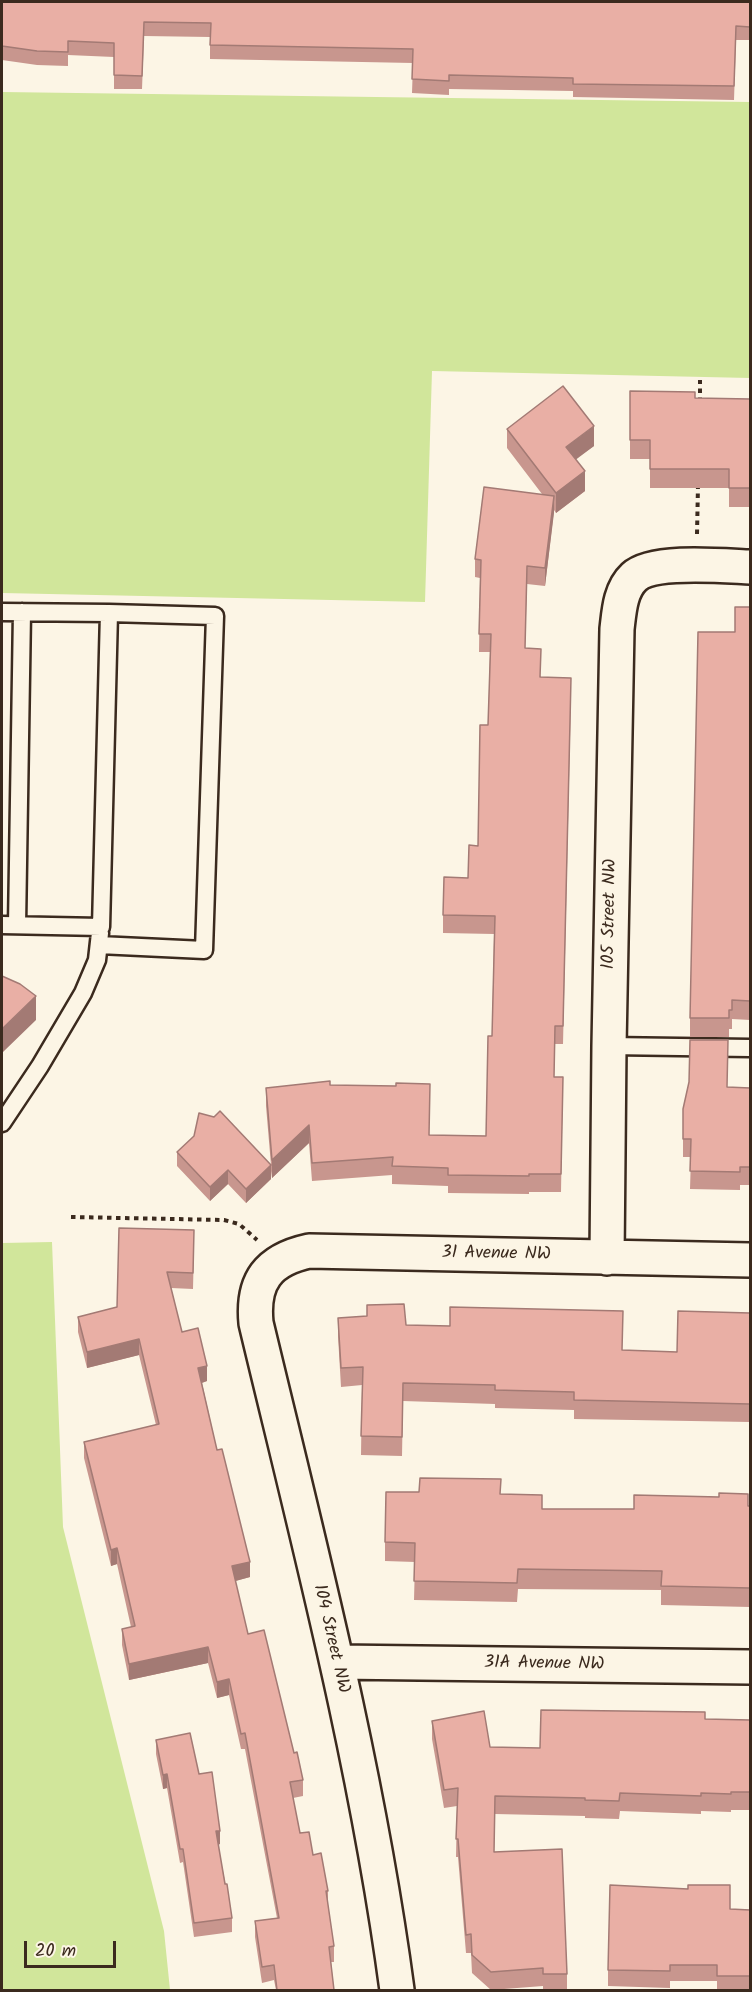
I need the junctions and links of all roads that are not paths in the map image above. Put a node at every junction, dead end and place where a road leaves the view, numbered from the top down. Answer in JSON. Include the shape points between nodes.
{"nodes":[{"id":1,"x":750,"y":567,"type":"edge"},
{"id":2,"x":2,"y":612,"type":"edge"},
{"id":3,"x":22,"y":612,"type":"junction"},
{"id":4,"x":109,"y":614,"type":"junction"},
{"id":5,"x":9,"y":925,"type":"edge"},
{"id":6,"x":100,"y":927,"type":"junction"},
{"id":7,"x":99,"y":945,"type":"junction"},
{"id":8,"x":609,"y":1046,"type":"junction"},
{"id":9,"x":750,"y":1048,"type":"edge"},
{"id":10,"x":2,"y":1123,"type":"edge"},
{"id":11,"x":607,"y":1258,"type":"junction"},
{"id":12,"x":750,"y":1260,"type":"edge"},
{"id":13,"x":258,"y":1290,"type":"joint"},
{"id":14,"x":337,"y":1662,"type":"junction"},
{"id":15,"x":750,"y":1667,"type":"edge"},
{"id":16,"x":397,"y":1990,"type":"edge"}],
"edges":[{"from":1,"to":8,"type":"street","name":"105 Street NW","via":[[653,568],[635,575],[625,589],[617,629]]},
{"from":2,"to":3,"type":"lane"},
{"from":3,"to":4,"type":"lane"},
{"from":3,"to":5,"type":"lane"},
{"from":4,"to":6,"type":"lane"},
{"from":4,"to":7,"type":"lane","via":[[215,616],[204,950]]},
{"from":5,"to":6,"type":"lane"},
{"from":6,"to":7,"type":"lane"},
{"from":7,"to":10,"type":"lane","via":[[83,993]]},
{"from":8,"to":9,"type":"lane"},
{"from":8,"to":11,"type":"street","name":"105 Street NW"},
{"from":11,"to":12,"type":"street","name":"31 Avenue NW"},
{"from":11,"to":13,"type":"street","name":"31 Avenue NW","via":[[309,1251],[278,1262],[265,1275]]},
{"from":13,"to":14,"type":"street","name":"104 Street NW","via":[[254,1305],[256,1323]]},
{"from":14,"to":15,"type":"street","name":"31A Avenue NW"},
{"from":14,"to":16,"type":"street","name":"104 Street NW"}]}
